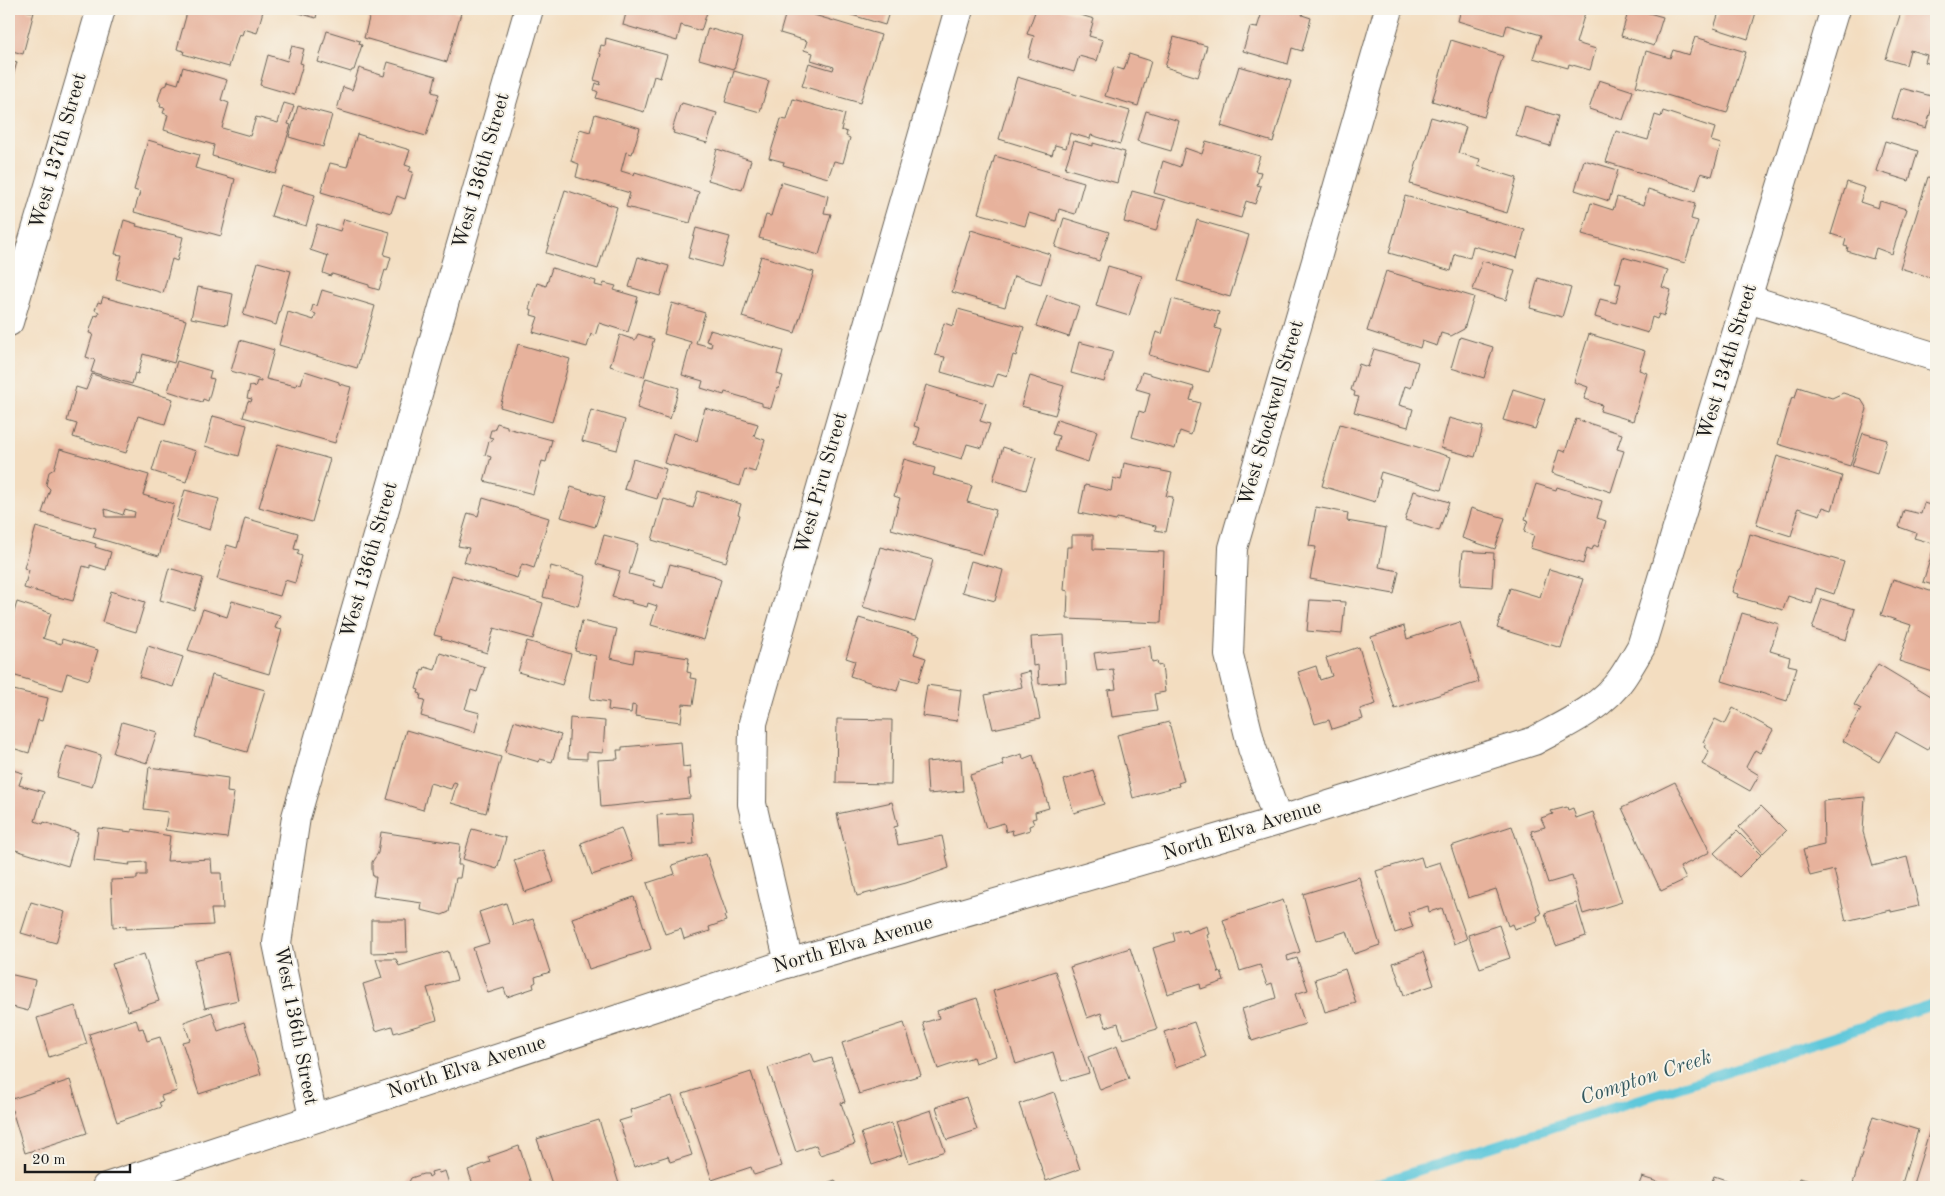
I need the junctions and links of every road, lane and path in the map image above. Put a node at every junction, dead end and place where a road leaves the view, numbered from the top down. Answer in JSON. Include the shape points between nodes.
{"nodes":[{"id":1,"x":101,"y":9,"type":"edge"},
{"id":2,"x":529,"y":9,"type":"edge"},
{"id":3,"x":959,"y":9,"type":"edge"},
{"id":4,"x":1388,"y":9,"type":"edge"},
{"id":5,"x":1836,"y":9,"type":"edge"},
{"id":6,"x":1748,"y":299,"type":"junction"},
{"id":7,"x":9,"y":322,"type":"edge"},
{"id":8,"x":1936,"y":357,"type":"edge"},
{"id":9,"x":1598,"y":703,"type":"joint"},
{"id":10,"x":1278,"y":821,"type":"junction"},
{"id":11,"x":789,"y":963,"type":"junction"},
{"id":12,"x":313,"y":1118,"type":"junction"},
{"id":13,"x":106,"y":1187,"type":"edge"}],
"edges":[{"from":1,"to":7,"type":"street","name":"West 137th Street"},
{"from":2,"to":12,"type":"street","name":"West 136th Street","via":[[296,817],[277,943]]},
{"from":3,"to":11,"type":"street","name":"West Piru Street","via":[[753,723],[752,804]]},
{"from":4,"to":10,"type":"street","name":"West Stockwell Street","via":[[1233,548],[1229,655],[1252,748]]},
{"from":5,"to":6,"type":"street","name":"West 134th Street"},
{"from":6,"to":8,"type":"street"},
{"from":6,"to":9,"type":"street","name":"West 134th Street","via":[[1640,647],[1622,679]]},
{"from":9,"to":10,"type":"street","name":"North Elva Avenue","via":[[1571,722],[1534,740]]},
{"from":10,"to":11,"type":"street","name":"North Elva Avenue"},
{"from":11,"to":12,"type":"street","name":"North Elva Avenue"},
{"from":12,"to":13,"type":"street","name":"North Elva Avenue"}]}
